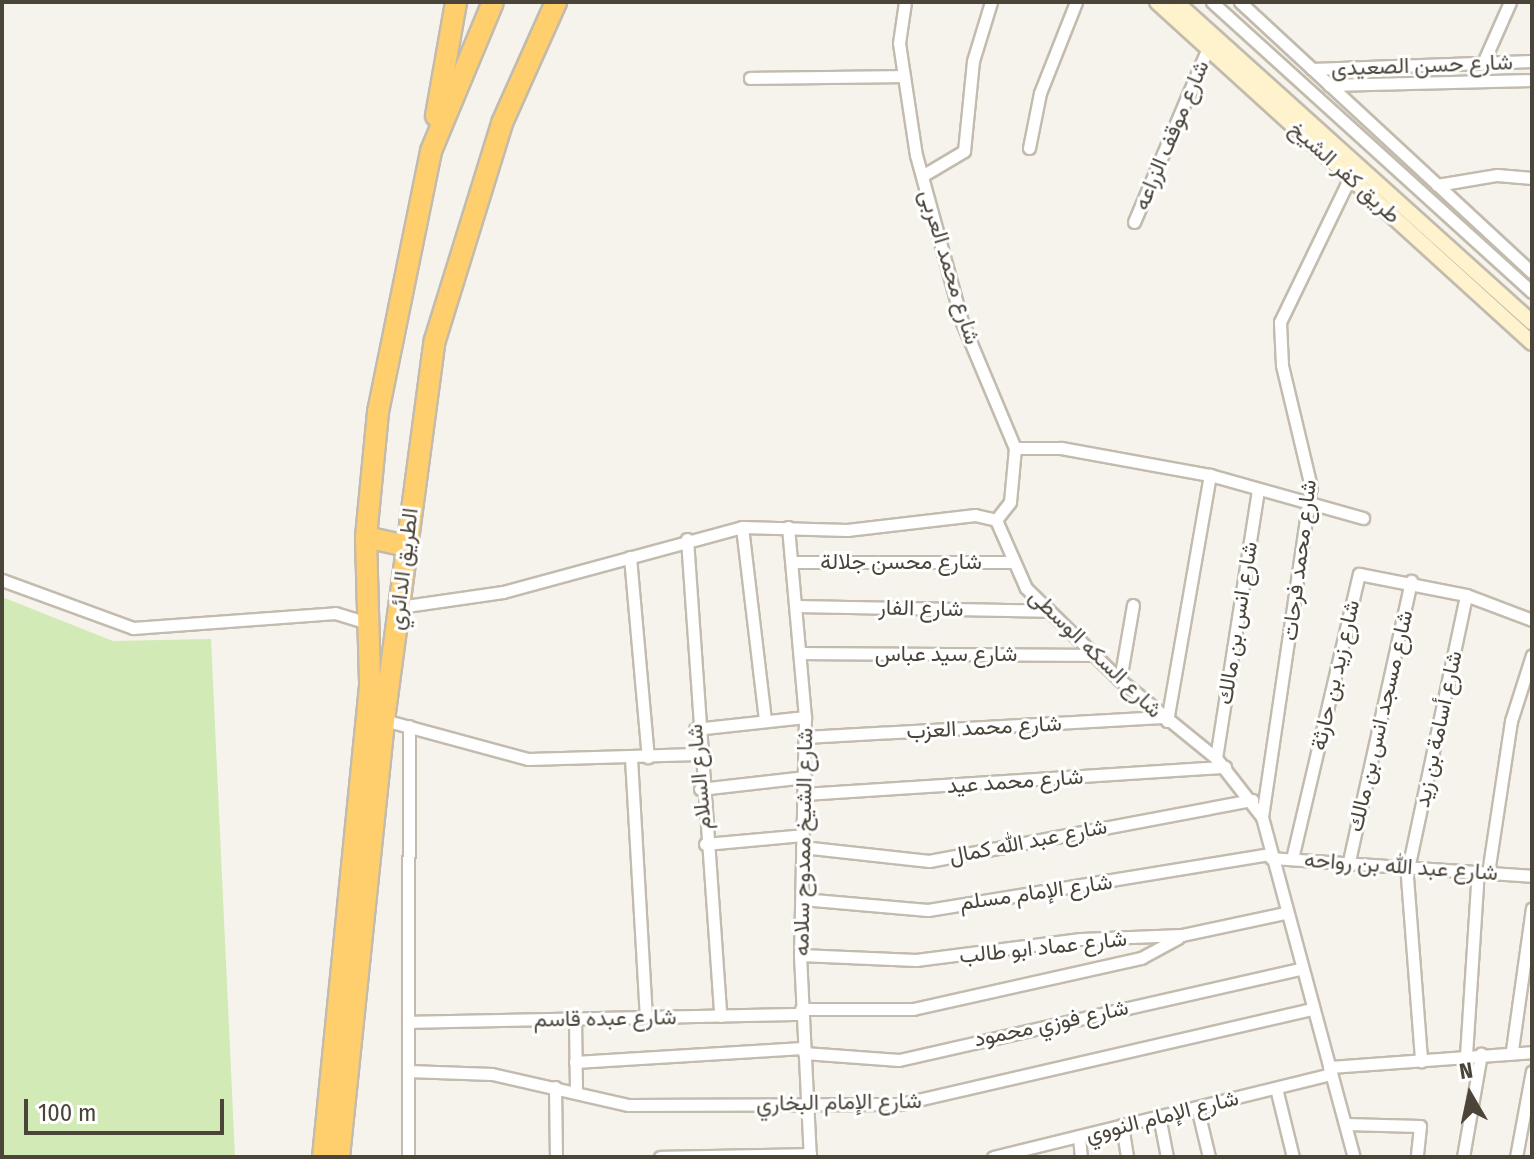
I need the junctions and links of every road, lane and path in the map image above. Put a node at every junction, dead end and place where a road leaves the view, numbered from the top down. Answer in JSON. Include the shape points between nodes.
{"nodes":[{"id":1,"x":456,"y":2,"type":"edge"},
{"id":2,"x":493,"y":2,"type":"edge"},
{"id":3,"x":556,"y":2,"type":"edge"},
{"id":4,"x":905,"y":2,"type":"edge"},
{"id":5,"x":991,"y":2,"type":"edge"},
{"id":6,"x":1076,"y":2,"type":"edge"},
{"id":7,"x":1157,"y":2,"type":"edge"},
{"id":8,"x":1176,"y":2,"type":"edge"},
{"id":9,"x":1212,"y":2,"type":"edge"},
{"id":10,"x":1240,"y":2,"type":"edge"},
{"id":11,"x":1510,"y":2,"type":"edge"},
{"id":12,"x":1199,"y":31,"type":"junction"},
{"id":13,"x":1208,"y":48,"type":"junction"},
{"id":14,"x":1532,"y":61,"type":"edge"},
{"id":15,"x":1483,"y":63,"type":"junction"},
{"id":16,"x":1312,"y":69,"type":"junction"},
{"id":17,"x":903,"y":76,"type":"junction"},
{"id":18,"x":750,"y":78,"type":"dead end"},
{"id":19,"x":1532,"y":80,"type":"edge"},
{"id":20,"x":1329,"y":85,"type":"junction"},
{"id":21,"x":1029,"y":148,"type":"dead end"},
{"id":22,"x":431,"y":151,"type":"junction"},
{"id":23,"x":922,"y":176,"type":"junction"},
{"id":24,"x":1350,"y":177,"type":"junction"},
{"id":25,"x":1532,"y":178,"type":"edge"},
{"id":26,"x":1437,"y":185,"type":"junction"},
{"id":27,"x":1134,"y":222,"type":"dead end"},
{"id":28,"x":1450,"y":259,"type":"junction"},
{"id":29,"x":1532,"y":272,"type":"edge"},
{"id":30,"x":1532,"y":292,"type":"edge"},
{"id":31,"x":1532,"y":323,"type":"edge"},
{"id":32,"x":1531,"y":338,"type":"edge"},
{"id":33,"x":1015,"y":448,"type":"junction"},
{"id":34,"x":1210,"y":475,"type":"junction"},
{"id":35,"x":1258,"y":489,"type":"junction"},
{"id":36,"x":1309,"y":503,"type":"junction"},
{"id":37,"x":1363,"y":518,"type":"dead end"},
{"id":38,"x":996,"y":520,"type":"junction"},
{"id":39,"x":742,"y":527,"type":"junction"},
{"id":40,"x":788,"y":527,"type":"junction"},
{"id":41,"x":366,"y":537,"type":"junction"},
{"id":42,"x":687,"y":539,"type":"junction"},
{"id":43,"x":406,"y":546,"type":"junction"},
{"id":44,"x":630,"y":557,"type":"junction"},
{"id":45,"x":792,"y":562,"type":"junction"},
{"id":46,"x":1011,"y":562,"type":"junction"},
{"id":47,"x":2,"y":580,"type":"edge"},
{"id":48,"x":1411,"y":581,"type":"junction"},
{"id":49,"x":1466,"y":595,"type":"junction"},
{"id":50,"x":1133,"y":605,"type":"dead end"},
{"id":51,"x":796,"y":606,"type":"junction"},
{"id":52,"x":399,"y":607,"type":"junction"},
{"id":53,"x":1047,"y":611,"type":"junction"},
{"id":54,"x":1532,"y":620,"type":"edge"},
{"id":55,"x":370,"y":624,"type":"junction"},
{"id":56,"x":800,"y":653,"type":"junction"},
{"id":57,"x":1093,"y":655,"type":"junction"},
{"id":58,"x":1532,"y":655,"type":"edge"},
{"id":59,"x":1120,"y":680,"type":"junction"},
{"id":60,"x":805,"y":717,"type":"junction"},
{"id":61,"x":1165,"y":719,"type":"junction"},
{"id":62,"x":384,"y":720,"type":"junction"},
{"id":63,"x":765,"y":721,"type":"junction"},
{"id":64,"x":409,"y":726,"type":"junction"},
{"id":65,"x":695,"y":729,"type":"junction"},
{"id":66,"x":805,"y":737,"type":"junction"},
{"id":67,"x":697,"y":754,"type":"junction"},
{"id":68,"x":648,"y":757,"type":"junction"},
{"id":69,"x":631,"y":758,"type":"junction"},
{"id":70,"x":1221,"y":763,"type":"junction"},
{"id":71,"x":805,"y":777,"type":"junction"},
{"id":72,"x":700,"y":789,"type":"junction"},
{"id":73,"x":368,"y":793,"type":"junction"},
{"id":74,"x":804,"y":794,"type":"junction"},
{"id":75,"x":1252,"y":800,"type":"junction"},
{"id":76,"x":1262,"y":817,"type":"junction"},
{"id":77,"x":802,"y":841,"type":"junction"},
{"id":78,"x":705,"y":844,"type":"junction"},
{"id":79,"x":1270,"y":856,"type":"junction"},
{"id":80,"x":1292,"y":859,"type":"junction"},
{"id":81,"x":1349,"y":861,"type":"junction"},
{"id":82,"x":1408,"y":864,"type":"junction"},
{"id":83,"x":1483,"y":872,"type":"junction"},
{"id":84,"x":1532,"y":876,"type":"edge"},
{"id":85,"x":802,"y":899,"type":"junction"},
{"id":86,"x":1532,"y":908,"type":"edge"},
{"id":87,"x":1285,"y":913,"type":"junction"},
{"id":88,"x":1182,"y":935,"type":"junction"},
{"id":89,"x":800,"y":955,"type":"junction"},
{"id":90,"x":1298,"y":969,"type":"junction"},
{"id":91,"x":1311,"y":1009,"type":"junction"},
{"id":92,"x":801,"y":1011,"type":"junction"},
{"id":93,"x":720,"y":1016,"type":"junction"},
{"id":94,"x":646,"y":1017,"type":"junction"},
{"id":95,"x":575,"y":1018,"type":"junction"},
{"id":96,"x":408,"y":1022,"type":"junction"},
{"id":97,"x":804,"y":1050,"type":"junction"},
{"id":98,"x":1512,"y":1050,"type":"junction"},
{"id":99,"x":1532,"y":1052,"type":"edge"},
{"id":100,"x":1481,"y":1054,"type":"junction"},
{"id":101,"x":1466,"y":1055,"type":"junction"},
{"id":102,"x":1421,"y":1061,"type":"junction"},
{"id":103,"x":575,"y":1062,"type":"junction"},
{"id":104,"x":408,"y":1071,"type":"junction"},
{"id":105,"x":1330,"y":1071,"type":"junction"},
{"id":106,"x":1532,"y":1071,"type":"edge"},
{"id":107,"x":555,"y":1087,"type":"junction"},
{"id":108,"x":1276,"y":1088,"type":"junction"},
{"id":109,"x":576,"y":1093,"type":"junction"},
{"id":110,"x":807,"y":1103,"type":"junction"},
{"id":111,"x":1197,"y":1107,"type":"junction"},
{"id":112,"x":1159,"y":1116,"type":"junction"},
{"id":113,"x":1345,"y":1124,"type":"junction"},
{"id":114,"x":1122,"y":1125,"type":"junction"},
{"id":115,"x":1079,"y":1136,"type":"junction"},
{"id":116,"x":1015,"y":1154,"type":"edge"},
{"id":117,"x":810,"y":1155,"type":"edge"},
{"id":118,"x":323,"y":1157,"type":"edge"},
{"id":119,"x":339,"y":1157,"type":"edge"},
{"id":120,"x":408,"y":1157,"type":"edge"},
{"id":121,"x":556,"y":1157,"type":"edge"},
{"id":122,"x":660,"y":1157,"type":"edge"},
{"id":123,"x":993,"y":1157,"type":"edge"},
{"id":124,"x":1081,"y":1157,"type":"edge"},
{"id":125,"x":1127,"y":1157,"type":"edge"},
{"id":126,"x":1167,"y":1157,"type":"edge"},
{"id":127,"x":1209,"y":1157,"type":"edge"},
{"id":128,"x":1293,"y":1157,"type":"edge"},
{"id":129,"x":1354,"y":1157,"type":"edge"},
{"id":130,"x":1417,"y":1157,"type":"edge"},
{"id":131,"x":1463,"y":1157,"type":"edge"},
{"id":132,"x":1516,"y":1157,"type":"edge"}],
"edges":[{"from":1,"to":22,"type":"highway"},
{"from":2,"to":22,"type":"highway","name":"الطريق الدائري"},
{"from":3,"to":43,"type":"highway","name":"الطريق الدائري","via":[[498,135],[435,340]]},
{"from":4,"to":17,"type":"street","name":"شارع محمد العربى"},
{"from":5,"to":23,"type":"street","via":[[973,61],[964,151]]},
{"from":6,"to":21,"type":"street","via":[[1040,93]]},
{"from":7,"to":12,"type":"street","name":"طريق كفر الشيخ"},
{"from":8,"to":12,"type":"street","name":"طريق كفر الشيخ"},
{"from":9,"to":30,"type":"street"},
{"from":10,"to":16,"type":"street"},
{"from":11,"to":15,"type":"street"},
{"from":12,"to":13,"type":"street","name":"طريق كفر الشيخ"},
{"from":12,"to":28,"type":"street","name":"طريق كفر الشيخ"},
{"from":13,"to":24,"type":"street","name":"طريق كفر الشيخ"},
{"from":13,"to":27,"type":"street","name":"شارع موقف الزراعه"},
{"from":14,"to":15,"type":"street","name":"شارع حسن الصعيدى"},
{"from":15,"to":16,"type":"street","name":"شارع حسن الصعيدى"},
{"from":16,"to":20,"type":"street"},
{"from":17,"to":18,"type":"street"},
{"from":17,"to":23,"type":"street","name":"شارع محمد العربى"},
{"from":19,"to":20,"type":"street","name":"شارع حسن الصعيدى"},
{"from":20,"to":26,"type":"street"},
{"from":22,"to":41,"type":"highway","name":"الطريق الدائري","via":[[397,289]]},
{"from":23,"to":33,"type":"street","name":"شارع محمد العربى","via":[[962,322]]},
{"from":24,"to":28,"type":"street","name":"طريق كفر الشيخ"},
{"from":24,"to":36,"type":"street","name":"شارع محمد فرحات","via":[[1280,322],[1282,365],[1311,472]]},
{"from":25,"to":26,"type":"street","via":[[1497,175]]},
{"from":26,"to":29,"type":"street"},
{"from":28,"to":31,"type":"street","name":"طريق كفر الشيخ"},
{"from":28,"to":32,"type":"street","name":"طريق كفر الشيخ"},
{"from":33,"to":34,"type":"street","via":[[1061,448]]},
{"from":33,"to":38,"type":"street","name":"شارع محمد العربى","via":[[1010,502]]},
{"from":34,"to":35,"type":"street"},
{"from":34,"to":61,"type":"street"},
{"from":35,"to":36,"type":"street"},
{"from":35,"to":70,"type":"street","name":"شارع انس بن مالك"},
{"from":36,"to":37,"type":"street"},
{"from":36,"to":76,"type":"street","name":"شارع محمد فرحات"},
{"from":38,"to":40,"type":"street","via":[[975,515],[864,530]]},
{"from":38,"to":46,"type":"street","name":"شارع السكه الوسطى"},
{"from":39,"to":40,"type":"street"},
{"from":39,"to":42,"type":"street"},
{"from":39,"to":63,"type":"street"},
{"from":40,"to":45,"type":"street","name":"شارع الشيخ ممدوح سلامه"},
{"from":41,"to":43,"type":"highway"},
{"from":41,"to":55,"type":"highway","name":"الطريق الدائري"},
{"from":42,"to":44,"type":"street"},
{"from":42,"to":65,"type":"street","name":"شارع السلام"},
{"from":43,"to":52,"type":"highway","name":"الطريق الدائري"},
{"from":44,"to":52,"type":"street","via":[[503,592]]},
{"from":44,"to":68,"type":"street"},
{"from":45,"to":46,"type":"street","name":"شارع محسن جلالة"},
{"from":45,"to":51,"type":"street","name":"شارع الشيخ ممدوح سلامه"},
{"from":46,"to":53,"type":"street","name":"شارع السكه الوسطى"},
{"from":47,"to":55,"type":"street","via":[[133,628],[335,613]]},
{"from":48,"to":49,"type":"street","name":"شارع زيد بن حارثة"},
{"from":48,"to":80,"type":"street","name":"شارع زيد بن حارثة","via":[[1359,574]]},
{"from":48,"to":81,"type":"street","name":"شارع مسجد انس بن مالك"},
{"from":49,"to":54,"type":"street","name":"شارع زيد بن حارثة"},
{"from":49,"to":82,"type":"street","name":"شارع أسامة بن زيد"},
{"from":50,"to":59,"type":"street"},
{"from":51,"to":53,"type":"street","name":"شارع الفار"},
{"from":51,"to":56,"type":"street","name":"شارع الشيخ ممدوح سلامه"},
{"from":52,"to":62,"type":"highway","name":"الطريق الدائري"},
{"from":53,"to":57,"type":"street","name":"شارع السكه الوسطى"},
{"from":55,"to":73,"type":"highway","name":"الطريق الدائري"},
{"from":56,"to":57,"type":"street","name":"شارع سيد عباس"},
{"from":56,"to":60,"type":"street","name":"شارع الشيخ ممدوح سلامه"},
{"from":57,"to":59,"type":"street","name":"شارع السكه الوسطى"},
{"from":58,"to":83,"type":"street","via":[[1511,721]]},
{"from":59,"to":61,"type":"street","name":"شارع السكه الوسطى"},
{"from":60,"to":63,"type":"street"},
{"from":60,"to":66,"type":"street","name":"شارع الشيخ ممدوح سلامه"},
{"from":61,"to":66,"type":"street","name":"شارع محمد العزب"},
{"from":61,"to":70,"type":"street","name":"شارع السكه الوسطى"},
{"from":62,"to":64,"type":"street"},
{"from":62,"to":73,"type":"highway","name":"الطريق الدائري"},
{"from":63,"to":65,"type":"street"},
{"from":64,"to":69,"type":"street","via":[[528,759]]},
{"from":64,"to":96,"type":"street"},
{"from":65,"to":67,"type":"street","name":"شارع السلام"},
{"from":66,"to":71,"type":"street","name":"شارع الشيخ ممدوح سلامه"},
{"from":67,"to":68,"type":"street"},
{"from":67,"to":72,"type":"street","name":"شارع السلام"},
{"from":68,"to":69,"type":"street"},
{"from":69,"to":94,"type":"street"},
{"from":70,"to":74,"type":"street","name":"شارع محمد عيد"},
{"from":70,"to":75,"type":"street","name":"شارع السكه الوسطى"},
{"from":71,"to":72,"type":"street"},
{"from":71,"to":74,"type":"street","name":"شارع الشيخ ممدوح سلامه"},
{"from":72,"to":78,"type":"street","name":"شارع السلام"},
{"from":73,"to":118,"type":"highway","name":"الطريق الدائري"},
{"from":73,"to":119,"type":"highway","name":"الطريق الدائري"},
{"from":74,"to":77,"type":"street","name":"شارع الشيخ ممدوح سلامه"},
{"from":75,"to":76,"type":"street","name":"شارع السكه الوسطى"},
{"from":75,"to":77,"type":"street","name":"شارع عبد الله كمال","via":[[929,861]]},
{"from":76,"to":79,"type":"street","name":"شارع السكه الوسطى"},
{"from":77,"to":78,"type":"street","name":"شارع عبد الله كمال"},
{"from":77,"to":85,"type":"street","name":"شارع الشيخ ممدوح سلامه"},
{"from":78,"to":93,"type":"street","name":"شارع السلام"},
{"from":79,"to":80,"type":"street","name":"شارع عبد الله بن رواحه"},
{"from":79,"to":85,"type":"street","name":"شارع الإمام مسلم","via":[[928,910]]},
{"from":79,"to":87,"type":"street","name":"شارع السكه الوسطى"},
{"from":80,"to":81,"type":"street","name":"شارع عبد الله بن رواحه"},
{"from":81,"to":82,"type":"street","name":"شارع عبد الله بن رواحه"},
{"from":82,"to":83,"type":"street","name":"شارع عبد الله بن رواحه"},
{"from":82,"to":102,"type":"street","name":"شارع أسامة بن زيد"},
{"from":83,"to":84,"type":"street","name":"شارع عبد الله بن رواحه"},
{"from":83,"to":101,"type":"street"},
{"from":85,"to":89,"type":"street","name":"شارع الشيخ ممدوح سلامه"},
{"from":86,"to":98,"type":"street"},
{"from":87,"to":88,"type":"street","name":"شارع عماد ابو طالب"},
{"from":87,"to":90,"type":"street","name":"شارع السكه الوسطى"},
{"from":88,"to":89,"type":"street","name":"شارع عماد ابو طالب","via":[[916,960]]},
{"from":88,"to":92,"type":"street","name":"شارع عبده قاسم","via":[[1129,961],[913,1009]]},
{"from":89,"to":92,"type":"street","name":"شارع الشيخ ممدوح سلامه"},
{"from":90,"to":91,"type":"street","name":"شارع السكه الوسطى"},
{"from":90,"to":97,"type":"street","name":"شارع فوزي محمود","via":[[899,1060]]},
{"from":91,"to":105,"type":"street","name":"شارع السكه الوسطى"},
{"from":91,"to":110,"type":"street","name":"شارع الإمام البخاري","via":[[934,1100]]},
{"from":92,"to":93,"type":"street","name":"شارع عبده قاسم"},
{"from":92,"to":97,"type":"street","name":"شارع الشيخ ممدوح سلامه"},
{"from":93,"to":94,"type":"street","name":"شارع عبده قاسم"},
{"from":94,"to":95,"type":"street","name":"شارع عبده قاسم"},
{"from":95,"to":96,"type":"street","name":"شارع عبده قاسم"},
{"from":95,"to":103,"type":"street"},
{"from":96,"to":104,"type":"street"},
{"from":97,"to":103,"type":"street","name":"شارع فوزي محمود"},
{"from":97,"to":110,"type":"street","name":"شارع الشيخ ممدوح سلامه"},
{"from":98,"to":99,"type":"street","name":"شارع الإمام النووي"},
{"from":98,"to":100,"type":"street","name":"شارع الإمام النووي"},
{"from":100,"to":101,"type":"street","name":"شارع الإمام النووي"},
{"from":100,"to":131,"type":"street"},
{"from":101,"to":102,"type":"street","name":"شارع الإمام النووي"},
{"from":102,"to":105,"type":"street","name":"شارع الإمام النووي"},
{"from":103,"to":109,"type":"street"},
{"from":104,"to":107,"type":"street","name":"شارع الإمام البخاري","via":[[492,1074]]},
{"from":104,"to":120,"type":"street"},
{"from":105,"to":108,"type":"street","name":"شارع الإمام النووي"},
{"from":105,"to":113,"type":"street","name":"شارع السكه الوسطى"},
{"from":106,"to":132,"type":"street"},
{"from":107,"to":109,"type":"street","name":"شارع الإمام البخاري"},
{"from":107,"to":121,"type":"street"},
{"from":108,"to":111,"type":"street","name":"شارع الإمام النووي"},
{"from":108,"to":128,"type":"street"},
{"from":109,"to":110,"type":"street","name":"شارع الإمام البخاري","via":[[656,1107]]},
{"from":110,"to":117,"type":"street","name":"شارع الشيخ ممدوح سلامه"},
{"from":111,"to":112,"type":"street","name":"شارع الإمام النووي"},
{"from":111,"to":127,"type":"street"},
{"from":112,"to":114,"type":"street","name":"شارع الإمام النووي"},
{"from":112,"to":126,"type":"street"},
{"from":113,"to":129,"type":"street","name":"شارع السكه الوسطى"},
{"from":113,"to":130,"type":"street","via":[[1420,1126]]},
{"from":114,"to":115,"type":"street","name":"شارع الإمام النووي"},
{"from":114,"to":125,"type":"street"},
{"from":115,"to":116,"type":"street","name":"شارع الإمام النووي"},
{"from":115,"to":124,"type":"street"},
{"from":116,"to":123,"type":"street","name":"شارع الإمام النووي"},
{"from":117,"to":122,"type":"street"}]}
